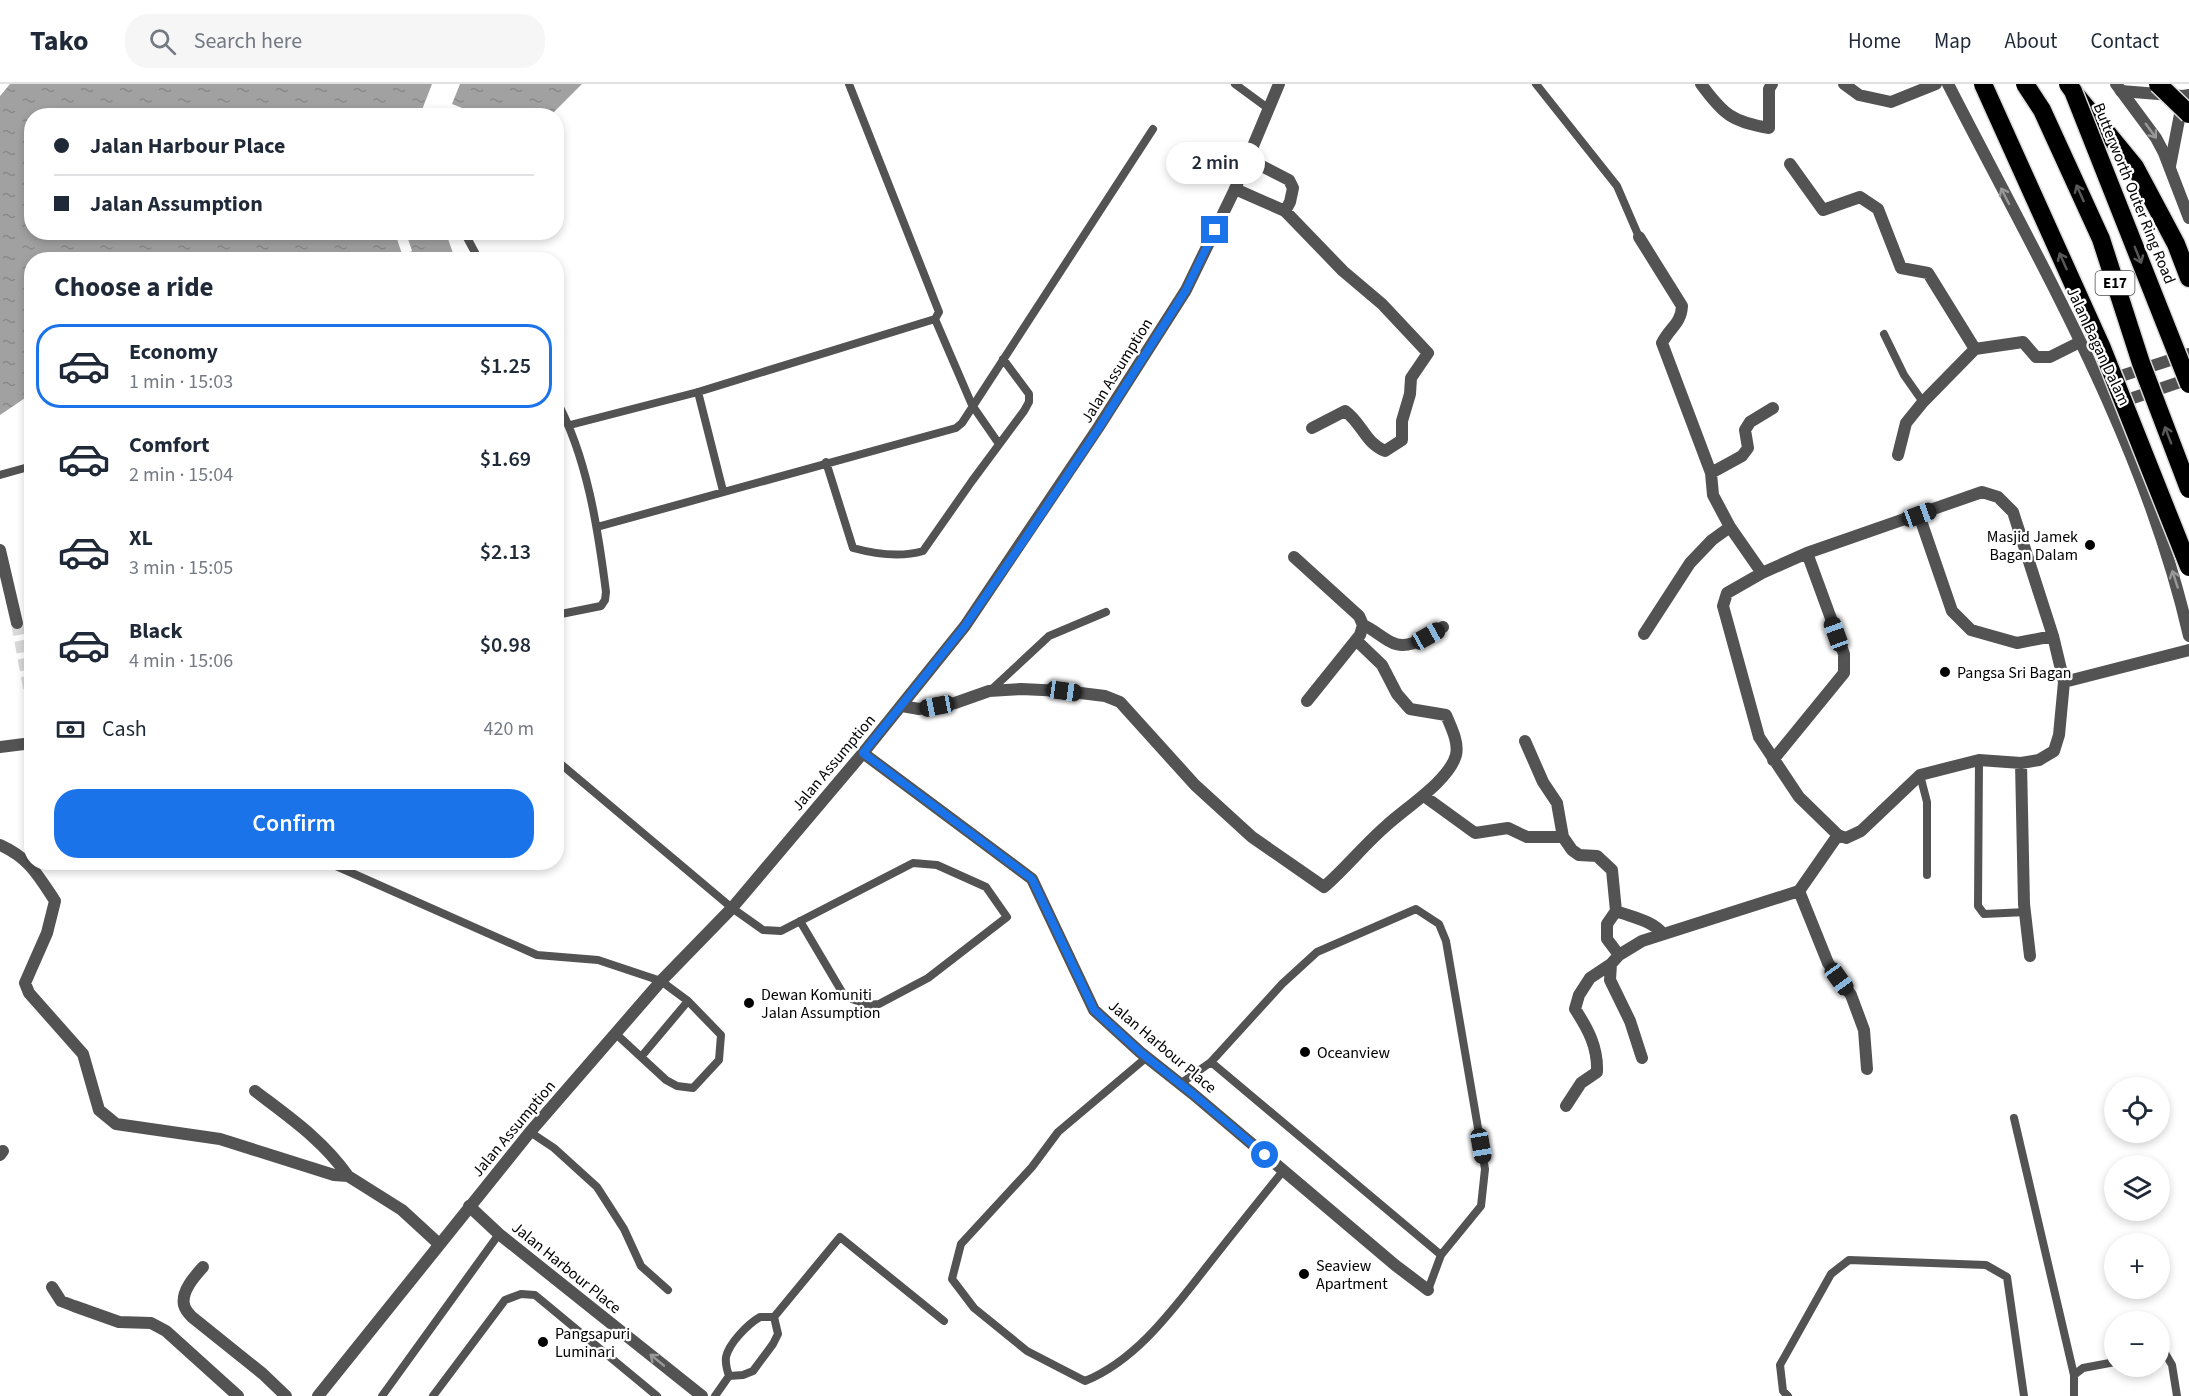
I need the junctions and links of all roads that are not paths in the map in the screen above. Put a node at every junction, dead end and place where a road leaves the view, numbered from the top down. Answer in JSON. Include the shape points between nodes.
{"nodes":[{"id":1,"x":849,"y":84,"type":"edge"},
{"id":2,"x":1235,"y":84,"type":"edge"},
{"id":3,"x":1279,"y":84,"type":"edge"},
{"id":4,"x":1536,"y":84,"type":"edge"},
{"id":5,"x":1701,"y":84,"type":"edge"},
{"id":6,"x":1772,"y":84,"type":"edge"},
{"id":7,"x":1844,"y":84,"type":"edge"},
{"id":8,"x":1936,"y":84,"type":"edge"},
{"id":9,"x":1948,"y":84,"type":"edge"},
{"id":10,"x":1983,"y":84,"type":"edge"},
{"id":11,"x":2025,"y":84,"type":"edge"},
{"id":12,"x":2158,"y":84,"type":"edge"},
{"id":13,"x":2119,"y":87,"type":"edge"},
{"id":14,"x":2071,"y":88,"type":"edge"},
{"id":15,"x":2186,"y":95,"type":"edge"},
{"id":16,"x":1269,"y":109,"type":"junction"},
{"id":17,"x":2189,"y":114,"type":"edge"},
{"id":18,"x":1153,"y":129,"type":"dead end"},
{"id":19,"x":1248,"y":159,"type":"junction"},
{"id":20,"x":1790,"y":164,"type":"dead end"},
{"id":21,"x":2170,"y":166,"type":"junction"},
{"id":22,"x":1235,"y":189,"type":"junction"},
{"id":23,"x":1285,"y":211,"type":"junction"},
{"id":24,"x":2189,"y":218,"type":"edge"},
{"id":25,"x":1639,"y":237,"type":"joint"},
{"id":26,"x":2189,"y":278,"type":"edge"},
{"id":27,"x":935,"y":319,"type":"junction"},
{"id":28,"x":1884,"y":334,"type":"dead end"},
{"id":29,"x":2080,"y":342,"type":"junction"},
{"id":30,"x":1975,"y":349,"type":"junction"},
{"id":31,"x":2189,"y":354,"type":"edge"},
{"id":32,"x":1003,"y":359,"type":"junction"},
{"id":33,"x":2089,"y":360,"type":"junction"},
{"id":34,"x":2189,"y":379,"type":"edge"},
{"id":35,"x":2189,"y":384,"type":"edge"},
{"id":36,"x":698,"y":392,"type":"junction"},
{"id":37,"x":1923,"y":402,"type":"junction"},
{"id":38,"x":972,"y":405,"type":"junction"},
{"id":39,"x":1773,"y":408,"type":"dead end"},
{"id":40,"x":564,"y":414,"type":"edge"},
{"id":41,"x":2113,"y":415,"type":"junction"},
{"id":42,"x":570,"y":425,"type":"junction"},
{"id":43,"x":1312,"y":428,"type":"dead end"},
{"id":44,"x":999,"y":444,"type":"junction"},
{"id":45,"x":1898,"y":455,"type":"dead end"},
{"id":46,"x":826,"y":462,"type":"junction"},
{"id":47,"x":24,"y":468,"type":"edge"},
{"id":48,"x":1711,"y":473,"type":"junction"},
{"id":49,"x":0,"y":476,"type":"edge"},
{"id":50,"x":2189,"y":489,"type":"edge"},
{"id":51,"x":723,"y":491,"type":"junction"},
{"id":52,"x":1919,"y":515,"type":"junction"},
{"id":53,"x":597,"y":527,"type":"junction"},
{"id":54,"x":1730,"y":527,"type":"junction"},
{"id":55,"x":0,"y":550,"type":"edge"},
{"id":56,"x":1807,"y":553,"type":"junction"},
{"id":57,"x":1294,"y":557,"type":"dead end"},
{"id":58,"x":2189,"y":567,"type":"edge"},
{"id":59,"x":1762,"y":573,"type":"junction"},
{"id":60,"x":1106,"y":612,"type":"dead end"},
{"id":61,"x":564,"y":613,"type":"edge"},
{"id":62,"x":17,"y":623,"type":"tunnel mouth"},
{"id":63,"x":1363,"y":625,"type":"junction"},
{"id":64,"x":1443,"y":627,"type":"dead end"},
{"id":65,"x":1644,"y":634,"type":"dead end"},
{"id":66,"x":2053,"y":636,"type":"junction"},
{"id":67,"x":2189,"y":636,"type":"edge"},
{"id":68,"x":1356,"y":640,"type":"junction"},
{"id":69,"x":2189,"y":650,"type":"edge"},
{"id":70,"x":2064,"y":682,"type":"junction"},
{"id":71,"x":990,"y":691,"type":"junction"},
{"id":72,"x":1307,"y":701,"type":"dead end"},
{"id":73,"x":902,"y":706,"type":"junction"},
{"id":74,"x":1525,"y":741,"type":"dead end"},
{"id":75,"x":24,"y":744,"type":"edge"},
{"id":76,"x":0,"y":747,"type":"edge"},
{"id":77,"x":863,"y":753,"type":"junction"},
{"id":78,"x":1773,"y":760,"type":"junction"},
{"id":79,"x":1979,"y":760,"type":"junction"},
{"id":80,"x":2021,"y":763,"type":"junction"},
{"id":81,"x":564,"y":767,"type":"edge"},
{"id":82,"x":1920,"y":775,"type":"junction"},
{"id":83,"x":1424,"y":796,"type":"junction"},
{"id":84,"x":1838,"y":835,"type":"junction"},
{"id":85,"x":1563,"y":837,"type":"junction"},
{"id":86,"x":0,"y":845,"type":"edge"},
{"id":87,"x":24,"y":859,"type":"edge"},
{"id":88,"x":36,"y":870,"type":"edge"},
{"id":89,"x":345,"y":870,"type":"edge"},
{"id":90,"x":1927,"y":875,"type":"dead end"},
{"id":91,"x":1798,"y":891,"type":"junction"},
{"id":92,"x":732,"y":908,"type":"junction"},
{"id":93,"x":1616,"y":911,"type":"junction"},
{"id":94,"x":2025,"y":912,"type":"junction"},
{"id":95,"x":800,"y":921,"type":"junction"},
{"id":96,"x":1663,"y":934,"type":"junction"},
{"id":97,"x":2030,"y":956,"type":"dead end"},
{"id":98,"x":1615,"y":960,"type":"junction"},
{"id":99,"x":661,"y":981,"type":"junction"},
{"id":100,"x":688,"y":1001,"type":"junction"},
{"id":101,"x":615,"y":1033,"type":"junction"},
{"id":102,"x":641,"y":1057,"type":"junction"},
{"id":103,"x":1147,"y":1057,"type":"junction"},
{"id":104,"x":1642,"y":1058,"type":"dead end"},
{"id":105,"x":1211,"y":1062,"type":"junction"},
{"id":106,"x":1867,"y":1069,"type":"dead end"},
{"id":107,"x":1180,"y":1084,"type":"junction"},
{"id":108,"x":255,"y":1090,"type":"dead end"},
{"id":109,"x":1566,"y":1106,"type":"dead end"},
{"id":110,"x":2014,"y":1118,"type":"dead end"},
{"id":111,"x":530,"y":1132,"type":"junction"},
{"id":112,"x":1283,"y":1170,"type":"junction"},
{"id":113,"x":348,"y":1176,"type":"junction"},
{"id":114,"x":469,"y":1206,"type":"junction"},
{"id":115,"x":498,"y":1233,"type":"junction"},
{"id":116,"x":439,"y":1244,"type":"junction"},
{"id":117,"x":1441,"y":1255,"type":"junction"},
{"id":118,"x":203,"y":1267,"type":"dead end"},
{"id":119,"x":52,"y":1287,"type":"dead end"},
{"id":120,"x":668,"y":1290,"type":"dead end"},
{"id":121,"x":1428,"y":1290,"type":"joint"},
{"id":122,"x":774,"y":1317,"type":"junction"},
{"id":123,"x":944,"y":1321,"type":"dead end"},
{"id":124,"x":2170,"y":1362,"type":"edge"},
{"id":125,"x":2104,"y":1364,"type":"edge"},
{"id":126,"x":2074,"y":1375,"type":"junction"},
{"id":127,"x":729,"y":1376,"type":"junction"},
{"id":128,"x":238,"y":1396,"type":"edge"},
{"id":129,"x":286,"y":1396,"type":"edge"},
{"id":130,"x":318,"y":1396,"type":"edge"},
{"id":131,"x":382,"y":1396,"type":"edge"},
{"id":132,"x":433,"y":1396,"type":"edge"},
{"id":133,"x":657,"y":1396,"type":"edge"},
{"id":134,"x":702,"y":1396,"type":"edge"},
{"id":135,"x":715,"y":1396,"type":"edge"},
{"id":136,"x":1788,"y":1396,"type":"edge"},
{"id":137,"x":2024,"y":1396,"type":"edge"},
{"id":138,"x":2074,"y":1396,"type":"edge"},
{"id":139,"x":2177,"y":1396,"type":"edge"}],
"edges":[{"from":1,"to":27,"type":"lane","via":[[939,312]]},
{"from":2,"to":16,"type":"lane"},
{"from":3,"to":16,"type":"street","name":"Jalan Assumption"},
{"from":4,"to":25,"type":"lane","via":[[1617,186]]},
{"from":5,"to":6,"type":"street","via":[[1729,117],[1769,128],[1768,89]]},
{"from":7,"to":8,"type":"street","via":[[1859,95],[1891,102]]},
{"from":29,"to":9,"type":"street","name":"Jalan Bagan Dalam","one_way":true},
{"from":58,"to":10,"type":"highway","one_way":true,"bridge":true,"via":[[2102,348]]},
{"from":50,"to":11,"type":"highway","number":"E17","one_way":true,"bridge":true,"via":[[2141,363],[2101,239],[2042,110]]},
{"from":12,"to":17,"type":"highway","bridge":true},
{"from":13,"to":15,"type":"street"},
{"from":13,"to":21,"type":"street","one_way":true,"via":[[2156,138]]},
{"from":14,"to":26,"type":"highway","via":[[2135,167],[2176,244]]},
{"from":14,"to":35,"type":"highway","name":"Butterworth Outer Ring Road","number":"E17","one_way":true,"bridge":true},
{"from":15,"to":21,"type":"street"},
{"from":16,"to":19,"type":"street","name":"Jalan Assumption"},
{"from":18,"to":32,"type":"lane"},
{"from":19,"to":22,"type":"street","name":"Jalan Assumption"},
{"from":19,"to":23,"type":"street","via":[[1289,180],[1293,188]]},
{"from":20,"to":30,"type":"street","via":[[1823,210],[1860,197],[1878,209],[1901,268],[1929,273]]},
{"from":21,"to":24,"type":"street"},
{"from":22,"to":23,"type":"street"},
{"from":22,"to":73,"type":"street","name":"Jalan Assumption","via":[[1186,290],[1098,429],[965,626]]},
{"from":23,"to":43,"type":"street","via":[[1428,353],[1411,378],[1402,440],[1385,451],[1374,447],[1345,411]]},
{"from":25,"to":48,"type":"street","via":[[1682,306],[1681,318],[1662,343]]},
{"from":27,"to":36,"type":"lane"},
{"from":27,"to":38,"type":"lane"},
{"from":28,"to":37,"type":"lane","via":[[1904,375]]},
{"from":29,"to":30,"type":"street","via":[[2050,357],[2036,357],[2023,342]]},
{"from":29,"to":33,"type":"street","name":"Jalan Bagan Dalam"},
{"from":30,"to":37,"type":"street"},
{"from":31,"to":33,"type":"street","via":[[2118,377],[2103,372]]},
{"from":32,"to":38,"type":"lane"},
{"from":32,"to":44,"type":"lane","via":[[1029,394],[1029,402]]},
{"from":33,"to":41,"type":"street","name":"Jalan Bagan Dalam"},
{"from":34,"to":41,"type":"street","via":[[2127,400]]},
{"from":36,"to":42,"type":"lane"},
{"from":36,"to":51,"type":"lane"},
{"from":37,"to":45,"type":"street","via":[[1906,423]]},
{"from":38,"to":44,"type":"lane"},
{"from":38,"to":46,"type":"lane","via":[[956,428]]},
{"from":39,"to":48,"type":"street","via":[[1750,422],[1745,430],[1748,448],[1742,456]]},
{"from":40,"to":42,"type":"lane"},
{"from":67,"to":41,"type":"street","name":"Jalan Bagan Dalam","one_way":true,"via":[[2155,519]]},
{"from":42,"to":53,"type":"lane"},
{"from":44,"to":46,"type":"lane","via":[[922,551],[912,555],[853,548]]},
{"from":46,"to":51,"type":"lane"},
{"from":47,"to":49,"type":"lane"},
{"from":48,"to":54,"type":"street","via":[[1713,495]]},
{"from":51,"to":53,"type":"lane"},
{"from":52,"to":56,"type":"street"},
{"from":52,"to":66,"type":"street","via":[[1952,611],[1971,630],[2017,643]]},
{"from":52,"to":66,"type":"street","via":[[1982,492],[1998,497],[2013,512]]},
{"from":53,"to":61,"type":"lane","via":[[605,600],[601,606]]},
{"from":54,"to":59,"type":"street"},
{"from":54,"to":65,"type":"street","via":[[1690,563]]},
{"from":55,"to":62,"type":"street"},
{"from":56,"to":59,"type":"street"},
{"from":56,"to":78,"type":"street","via":[[1844,654],[1844,673]]},
{"from":57,"to":63,"type":"street","via":[[1359,615]]},
{"from":59,"to":78,"type":"street","via":[[1727,593],[1723,606],[1759,737]]},
{"from":60,"to":71,"type":"lane","via":[[1049,636]]},
{"from":63,"to":64,"type":"street","via":[[1402,646],[1412,645]]},
{"from":63,"to":68,"type":"street"},
{"from":66,"to":70,"type":"street"},
{"from":68,"to":72,"type":"street"},
{"from":68,"to":83,"type":"street","via":[[1382,665],[1410,709],[1446,716],[1454,734],[1457,753]]},
{"from":69,"to":70,"type":"street"},
{"from":70,"to":80,"type":"street","via":[[2054,751],[2039,760]]},
{"from":71,"to":73,"type":"street","via":[[919,710]]},
{"from":71,"to":83,"type":"street","via":[[1064,691],[1120,702],[1195,785],[1252,837],[1324,887],[1386,826]]},
{"from":73,"to":77,"type":"street","name":"Jalan Assumption"},
{"from":74,"to":85,"type":"street","via":[[1557,803]]},
{"from":75,"to":76,"type":"street"},
{"from":77,"to":92,"type":"street","name":"Jalan Assumption"},
{"from":77,"to":103,"type":"street","name":"Jalan Harbour Place","via":[[1032,879],[1094,1010]]},
{"from":78,"to":84,"type":"street","via":[[1799,797]]},
{"from":79,"to":80,"type":"street"},
{"from":79,"to":82,"type":"street"},
{"from":79,"to":94,"type":"lane","via":[[1978,906],[1984,914]]},
{"from":80,"to":94,"type":"street"},
{"from":81,"to":92,"type":"lane"},
{"from":82,"to":84,"type":"street","via":[[1861,831],[1846,838]]},
{"from":82,"to":90,"type":"lane","via":[[1927,802]]},
{"from":83,"to":85,"type":"street","via":[[1475,833],[1508,828],[1527,837]]},
{"from":84,"to":91,"type":"street"},
{"from":85,"to":93,"type":"street","via":[[1579,855],[1597,856],[1612,870]]},
{"from":86,"to":87,"type":"street"},
{"from":88,"to":113,"type":"street","via":[[55,901],[47,933],[25,983],[28,993],[83,1054],[99,1110],[116,1125],[220,1139]]},
{"from":89,"to":99,"type":"lane","via":[[537,955],[598,960]]},
{"from":91,"to":96,"type":"street"},
{"from":91,"to":106,"type":"street","via":[[1828,963],[1851,995],[1864,1030]]},
{"from":92,"to":95,"type":"lane","via":[[763,930],[781,931]]},
{"from":92,"to":99,"type":"street","name":"Jalan Assumption"},
{"from":93,"to":96,"type":"street","via":[[1649,923]]},
{"from":93,"to":98,"type":"street","via":[[1607,924],[1607,939]]},
{"from":94,"to":97,"type":"street"},
{"from":95,"to":95,"type":"lane","via":[[913,863],[937,865],[986,887],[1007,917],[928,978],[879,1004],[868,1005],[842,992]]},
{"from":96,"to":98,"type":"street","via":[[1642,941]]},
{"from":98,"to":104,"type":"street","via":[[1610,980]]},
{"from":98,"to":109,"type":"street","via":[[1590,978],[1579,995],[1575,1009],[1589,1030],[1597,1072],[1581,1083]]},
{"from":99,"to":100,"type":"lane"},
{"from":99,"to":101,"type":"street","name":"Jalan Assumption"},
{"from":100,"to":102,"type":"lane"},
{"from":100,"to":102,"type":"lane","via":[[721,1035],[718,1060],[693,1088],[676,1086]]},
{"from":101,"to":102,"type":"lane"},
{"from":101,"to":111,"type":"street","name":"Jalan Assumption"},
{"from":103,"to":107,"type":"street","name":"Jalan Harbour Place"},
{"from":103,"to":112,"type":"lane","via":[[1058,1132],[1032,1167],[961,1245],[952,1279],[975,1308],[1027,1352],[1085,1381],[1105,1373],[1177,1306]]},
{"from":105,"to":107,"type":"lane"},
{"from":105,"to":117,"type":"lane"},
{"from":105,"to":117,"type":"lane","via":[[1317,952],[1416,909],[1439,924],[1446,941],[1485,1169],[1481,1206]]},
{"from":107,"to":112,"type":"street","name":"Jalan Harbour Place"},
{"from":108,"to":113,"type":"street","via":[[313,1134]]},
{"from":110,"to":126,"type":"lane"},
{"from":111,"to":114,"type":"street","name":"Jalan Assumption"},
{"from":111,"to":120,"type":"lane","via":[[597,1187],[624,1229],[641,1266]]},
{"from":112,"to":121,"type":"street","name":"Jalan Harbour Place"},
{"from":113,"to":116,"type":"street","via":[[402,1210]]},
{"from":114,"to":115,"type":"street","name":"Jalan Harbour Place"},
{"from":114,"to":116,"type":"street","name":"Jalan Assumption"},
{"from":115,"to":131,"type":"lane"},
{"from":134,"to":115,"type":"street","name":"Jalan Harbour Place","one_way":true},
{"from":116,"to":130,"type":"street","name":"Jalan Assumption"},
{"from":117,"to":121,"type":"lane"},
{"from":118,"to":129,"type":"street","via":[[184,1296],[184,1306]]},
{"from":119,"to":128,"type":"street","via":[[61,1301],[74,1306],[119,1322],[151,1323],[166,1330]]},
{"from":122,"to":123,"type":"lane","via":[[840,1238]]},
{"from":122,"to":127,"type":"lane","via":[[760,1317],[748,1324],[727,1354]]},
{"from":122,"to":127,"type":"lane","via":[[778,1334],[760,1362],[753,1371]]},
{"from":124,"to":139,"type":"lane"},
{"from":125,"to":126,"type":"lane","via":[[2083,1368]]},
{"from":126,"to":138,"type":"lane"},
{"from":127,"to":135,"type":"lane"},
{"from":132,"to":133,"type":"lane","via":[[505,1300],[521,1294],[535,1295]]},
{"from":136,"to":137,"type":"lane","via":[[1783,1391],[1780,1365],[1832,1274],[1850,1260],[1986,1265],[2007,1277]]}]}
